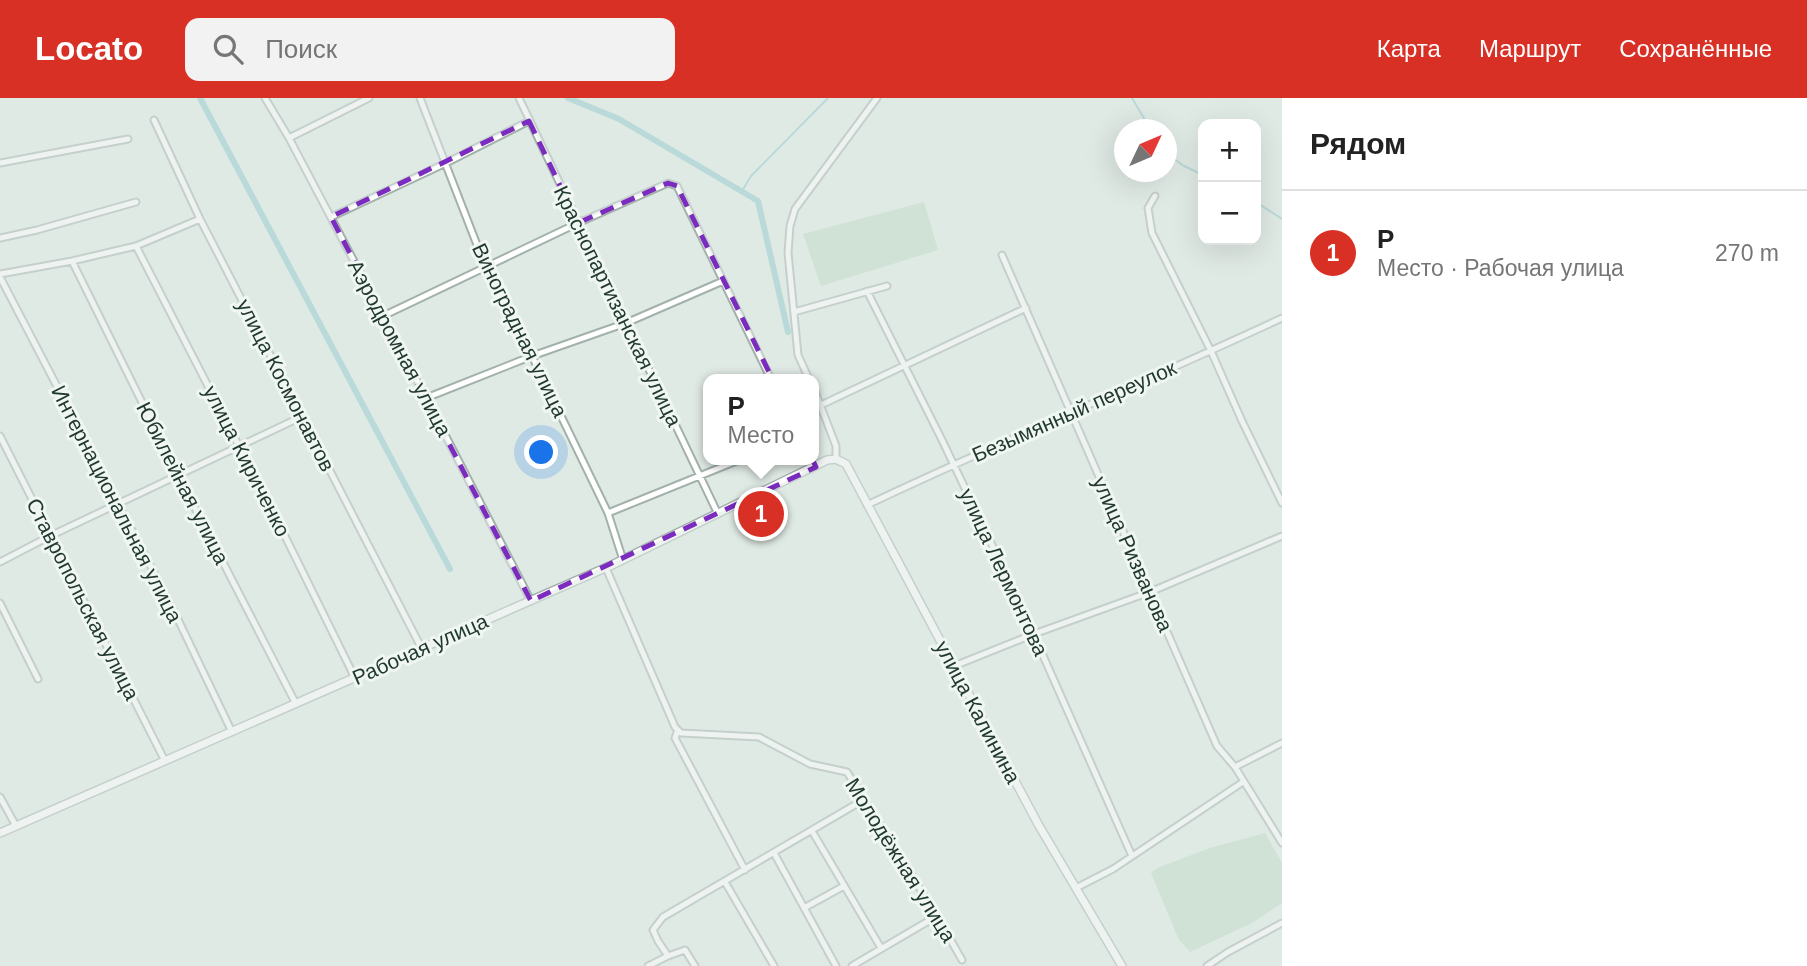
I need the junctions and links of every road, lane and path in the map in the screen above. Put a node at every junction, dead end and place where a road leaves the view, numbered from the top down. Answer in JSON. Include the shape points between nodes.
{"nodes":[{"id":1,"x":265,"y":98,"type":"edge"},
{"id":2,"x":369,"y":98,"type":"edge"},
{"id":3,"x":420,"y":98,"type":"edge"},
{"id":4,"x":519,"y":98,"type":"edge"},
{"id":5,"x":877,"y":98,"type":"edge"},
{"id":6,"x":154,"y":120,"type":"dead end"},
{"id":7,"x":529,"y":121,"type":"junction"},
{"id":8,"x":289,"y":138,"type":"junction"},
{"id":9,"x":128,"y":139,"type":"dead end"},
{"id":10,"x":0,"y":163,"type":"edge"},
{"id":11,"x":446,"y":163,"type":"junction"},
{"id":12,"x":1155,"y":196,"type":"dead end"},
{"id":13,"x":136,"y":202,"type":"dead end"},
{"id":14,"x":331,"y":217,"type":"junction"},
{"id":15,"x":200,"y":219,"type":"junction"},
{"id":16,"x":578,"y":223,"type":"junction"},
{"id":17,"x":0,"y":238,"type":"edge"},
{"id":18,"x":136,"y":246,"type":"junction"},
{"id":19,"x":1003,"y":255,"type":"dead end"},
{"id":20,"x":72,"y":261,"type":"junction"},
{"id":21,"x":486,"y":268,"type":"junction"},
{"id":22,"x":0,"y":275,"type":"edge"},
{"id":23,"x":723,"y":281,"type":"junction"},
{"id":24,"x":887,"y":286,"type":"dead end"},
{"id":25,"x":867,"y":291,"type":"junction"},
{"id":26,"x":1026,"y":308,"type":"junction"},
{"id":27,"x":794,"y":312,"type":"junction"},
{"id":28,"x":383,"y":316,"type":"junction"},
{"id":29,"x":1282,"y":317,"type":"edge"},
{"id":30,"x":626,"y":323,"type":"junction"},
{"id":31,"x":1211,"y":351,"type":"junction"},
{"id":32,"x":532,"y":356,"type":"junction"},
{"id":33,"x":904,"y":365,"type":"junction"},
{"id":34,"x":769,"y":374,"type":"edge"},
{"id":35,"x":807,"y":374,"type":"edge"},
{"id":36,"x":426,"y":398,"type":"junction"},
{"id":37,"x":819,"y":400,"type":"edge"},
{"id":38,"x":821,"y":405,"type":"junction"},
{"id":39,"x":1072,"y":413,"type":"junction"},
{"id":40,"x":303,"y":416,"type":"junction"},
{"id":41,"x":0,"y":436,"type":"edge"},
{"id":42,"x":239,"y":446,"type":"junction"},
{"id":43,"x":836,"y":459,"type":"junction"},
{"id":44,"x":819,"y":462,"type":"edge"},
{"id":45,"x":953,"y":464,"type":"junction"},
{"id":46,"x":724,"y":465,"type":"edge"},
{"id":47,"x":810,"y":465,"type":"edge"},
{"id":48,"x":700,"y":474,"type":"junction"},
{"id":49,"x":178,"y":475,"type":"junction"},
{"id":50,"x":1282,"y":503,"type":"edge"},
{"id":51,"x":118,"y":505,"type":"junction"},
{"id":52,"x":867,"y":505,"type":"junction"},
{"id":53,"x":608,"y":513,"type":"junction"},
{"id":54,"x":718,"y":514,"type":"junction"},
{"id":55,"x":50,"y":536,"type":"junction"},
{"id":56,"x":1282,"y":536,"type":"edge"},
{"id":57,"x":623,"y":560,"type":"junction"},
{"id":58,"x":0,"y":562,"type":"edge"},
{"id":59,"x":606,"y":568,"type":"junction"},
{"id":60,"x":1150,"y":592,"type":"junction"},
{"id":61,"x":531,"y":601,"type":"junction"},
{"id":62,"x":0,"y":603,"type":"edge"},
{"id":63,"x":1034,"y":634,"type":"junction"},
{"id":64,"x":422,"y":649,"type":"junction"},
{"id":65,"x":954,"y":666,"type":"junction"},
{"id":66,"x":355,"y":678,"type":"junction"},
{"id":67,"x":38,"y":679,"type":"dead end"},
{"id":68,"x":296,"y":704,"type":"junction"},
{"id":69,"x":676,"y":728,"type":"junction"},
{"id":70,"x":232,"y":732,"type":"junction"},
{"id":71,"x":1282,"y":743,"type":"edge"},
{"id":72,"x":165,"y":761,"type":"junction"},
{"id":73,"x":1235,"y":767,"type":"junction"},
{"id":74,"x":1243,"y":782,"type":"junction"},
{"id":75,"x":0,"y":797,"type":"edge"},
{"id":76,"x":865,"y":799,"type":"junction"},
{"id":77,"x":16,"y":826,"type":"junction"},
{"id":78,"x":812,"y":831,"type":"junction"},
{"id":79,"x":0,"y":833,"type":"edge"},
{"id":80,"x":1282,"y":843,"type":"edge"},
{"id":81,"x":774,"y":853,"type":"junction"},
{"id":82,"x":1132,"y":856,"type":"junction"},
{"id":83,"x":745,"y":870,"type":"junction"},
{"id":84,"x":725,"y":882,"type":"junction"},
{"id":85,"x":844,"y":886,"type":"junction"},
{"id":86,"x":1076,"y":888,"type":"junction"},
{"id":87,"x":804,"y":908,"type":"junction"},
{"id":88,"x":937,"y":916,"type":"junction"},
{"id":89,"x":1282,"y":923,"type":"edge"},
{"id":90,"x":881,"y":948,"type":"junction"},
{"id":91,"x":668,"y":956,"type":"junction"},
{"id":92,"x":962,"y":960,"type":"dead end"},
{"id":93,"x":648,"y":966,"type":"edge"},
{"id":94,"x":695,"y":966,"type":"edge"},
{"id":95,"x":774,"y":966,"type":"edge"},
{"id":96,"x":836,"y":966,"type":"edge"},
{"id":97,"x":852,"y":966,"type":"edge"},
{"id":98,"x":1122,"y":966,"type":"edge"},
{"id":99,"x":1207,"y":966,"type":"edge"}],
"edges":[{"from":1,"to":8,"type":"street","name":"Аэродромная улица"},
{"from":2,"to":8,"type":"street"},
{"from":3,"to":11,"type":"street","name":"Виноградная улица"},
{"from":4,"to":7,"type":"street","name":"Краснопартизанская улица"},
{"from":5,"to":27,"type":"street","via":[[795,209],[788,253]]},
{"from":6,"to":15,"type":"street","name":"улица Космонавтов"},
{"from":7,"to":11,"type":"street"},
{"from":7,"to":16,"type":"street","name":"Краснопартизанская улица"},
{"from":8,"to":14,"type":"street","name":"Аэродромная улица"},
{"from":9,"to":10,"type":"street"},
{"from":11,"to":14,"type":"street"},
{"from":11,"to":21,"type":"street","name":"Виноградная улица"},
{"from":12,"to":31,"type":"street","via":[[1148,208],[1152,233]]},
{"from":13,"to":17,"type":"street"},
{"from":14,"to":28,"type":"street","name":"Аэродромная улица"},
{"from":15,"to":18,"type":"street"},
{"from":15,"to":40,"type":"street","name":"улица Космонавтов"},
{"from":16,"to":21,"type":"street"},
{"from":16,"to":23,"type":"street","via":[[668,183],[677,186]]},
{"from":16,"to":30,"type":"street","name":"Краснопартизанская улица"},
{"from":18,"to":20,"type":"street"},
{"from":18,"to":42,"type":"street","name":"улица Кириченко"},
{"from":19,"to":26,"type":"street","name":"улица Ризванова"},
{"from":20,"to":22,"type":"street"},
{"from":20,"to":49,"type":"street","name":"Юбилейная улица"},
{"from":21,"to":28,"type":"street"},
{"from":21,"to":32,"type":"street","name":"Виноградная улица"},
{"from":22,"to":51,"type":"street","name":"Интернациональная улица"},
{"from":23,"to":30,"type":"street"},
{"from":23,"to":34,"type":"street"},
{"from":24,"to":25,"type":"street"},
{"from":25,"to":27,"type":"street"},
{"from":25,"to":33,"type":"street","name":"улица Лермонтова"},
{"from":26,"to":33,"type":"street"},
{"from":26,"to":39,"type":"street","name":"улица Ризванова"},
{"from":27,"to":35,"type":"street","via":[[798,355]]},
{"from":28,"to":36,"type":"street","name":"Аэродромная улица"},
{"from":29,"to":31,"type":"street","name":"Безымянный переулок"},
{"from":30,"to":32,"type":"street"},
{"from":30,"to":48,"type":"street","name":"Краснопартизанская улица"},
{"from":31,"to":39,"type":"street","name":"Безымянный переулок"},
{"from":31,"to":50,"type":"street"},
{"from":32,"to":36,"type":"street"},
{"from":32,"to":53,"type":"street","name":"Виноградная улица"},
{"from":33,"to":38,"type":"street"},
{"from":33,"to":45,"type":"street","name":"улица Лермонтова"},
{"from":36,"to":61,"type":"street","name":"Аэродромная улица"},
{"from":37,"to":38,"type":"street"},
{"from":38,"to":43,"type":"street"},
{"from":39,"to":45,"type":"street","name":"Безымянный переулок"},
{"from":39,"to":60,"type":"street","name":"улица Ризванова"},
{"from":40,"to":42,"type":"street"},
{"from":40,"to":64,"type":"street","name":"улица Космонавтов"},
{"from":41,"to":55,"type":"street","name":"Ставропольская улица"},
{"from":42,"to":49,"type":"street"},
{"from":42,"to":66,"type":"street","name":"улица Кириченко"},
{"from":43,"to":44,"type":"street","name":"Рабочая улица"},
{"from":43,"to":52,"type":"street","name":"улица Калинина","via":[[846,464]]},
{"from":45,"to":52,"type":"street","name":"Безымянный переулок"},
{"from":45,"to":63,"type":"street","name":"улица Лермонтова"},
{"from":46,"to":48,"type":"street"},
{"from":47,"to":54,"type":"street","name":"Рабочая улица"},
{"from":48,"to":53,"type":"street"},
{"from":48,"to":54,"type":"street","name":"Краснопартизанская улица"},
{"from":49,"to":51,"type":"street"},
{"from":49,"to":68,"type":"street","name":"Юбилейная улица"},
{"from":51,"to":55,"type":"street"},
{"from":51,"to":70,"type":"street","name":"Интернациональная улица"},
{"from":52,"to":65,"type":"street","name":"улица Калинина"},
{"from":53,"to":57,"type":"street","name":"Виноградная улица"},
{"from":54,"to":57,"type":"street","name":"Рабочая улица"},
{"from":55,"to":58,"type":"street"},
{"from":55,"to":72,"type":"street","name":"Ставропольская улица"},
{"from":56,"to":60,"type":"street"},
{"from":57,"to":59,"type":"street","name":"Рабочая улица"},
{"from":59,"to":61,"type":"street","name":"Рабочая улица"},
{"from":59,"to":69,"type":"street"},
{"from":60,"to":63,"type":"street"},
{"from":60,"to":73,"type":"street","name":"улица Ризванова","via":[[1217,746]]},
{"from":61,"to":64,"type":"street","name":"Рабочая улица"},
{"from":62,"to":67,"type":"street"},
{"from":63,"to":65,"type":"street"},
{"from":63,"to":82,"type":"street","name":"улица Лермонтова"},
{"from":64,"to":66,"type":"street","name":"Рабочая улица"},
{"from":65,"to":86,"type":"street","name":"улица Калинина"},
{"from":66,"to":68,"type":"street","name":"Рабочая улица"},
{"from":68,"to":70,"type":"street","name":"Рабочая улица"},
{"from":69,"to":76,"type":"street","name":"Молодёжная улица","via":[[681,733],[759,737],[810,764],[847,772]]},
{"from":69,"to":83,"type":"street","via":[[675,738]]},
{"from":70,"to":72,"type":"street","name":"Рабочая улица"},
{"from":71,"to":73,"type":"street"},
{"from":72,"to":77,"type":"street","name":"Рабочая улица"},
{"from":73,"to":74,"type":"street","name":"улица Ризванова"},
{"from":74,"to":80,"type":"street","name":"улица Ризванова"},
{"from":74,"to":82,"type":"street"},
{"from":75,"to":77,"type":"street"},
{"from":76,"to":78,"type":"street"},
{"from":76,"to":88,"type":"street","name":"Молодёжная улица"},
{"from":77,"to":79,"type":"street","name":"Рабочая улица"},
{"from":78,"to":81,"type":"street"},
{"from":78,"to":85,"type":"street"},
{"from":81,"to":83,"type":"street"},
{"from":81,"to":87,"type":"street"},
{"from":82,"to":86,"type":"street"},
{"from":83,"to":84,"type":"street"},
{"from":84,"to":91,"type":"street","via":[[663,917],[653,930]]},
{"from":84,"to":95,"type":"street"},
{"from":85,"to":87,"type":"street"},
{"from":85,"to":90,"type":"street"},
{"from":86,"to":98,"type":"street","name":"улица Калинина"},
{"from":87,"to":96,"type":"street"},
{"from":88,"to":90,"type":"street"},
{"from":88,"to":92,"type":"street","name":"Молодёжная улица"},
{"from":89,"to":99,"type":"street"},
{"from":90,"to":97,"type":"street"},
{"from":91,"to":93,"type":"street"},
{"from":91,"to":94,"type":"street","via":[[685,950]]}]}
